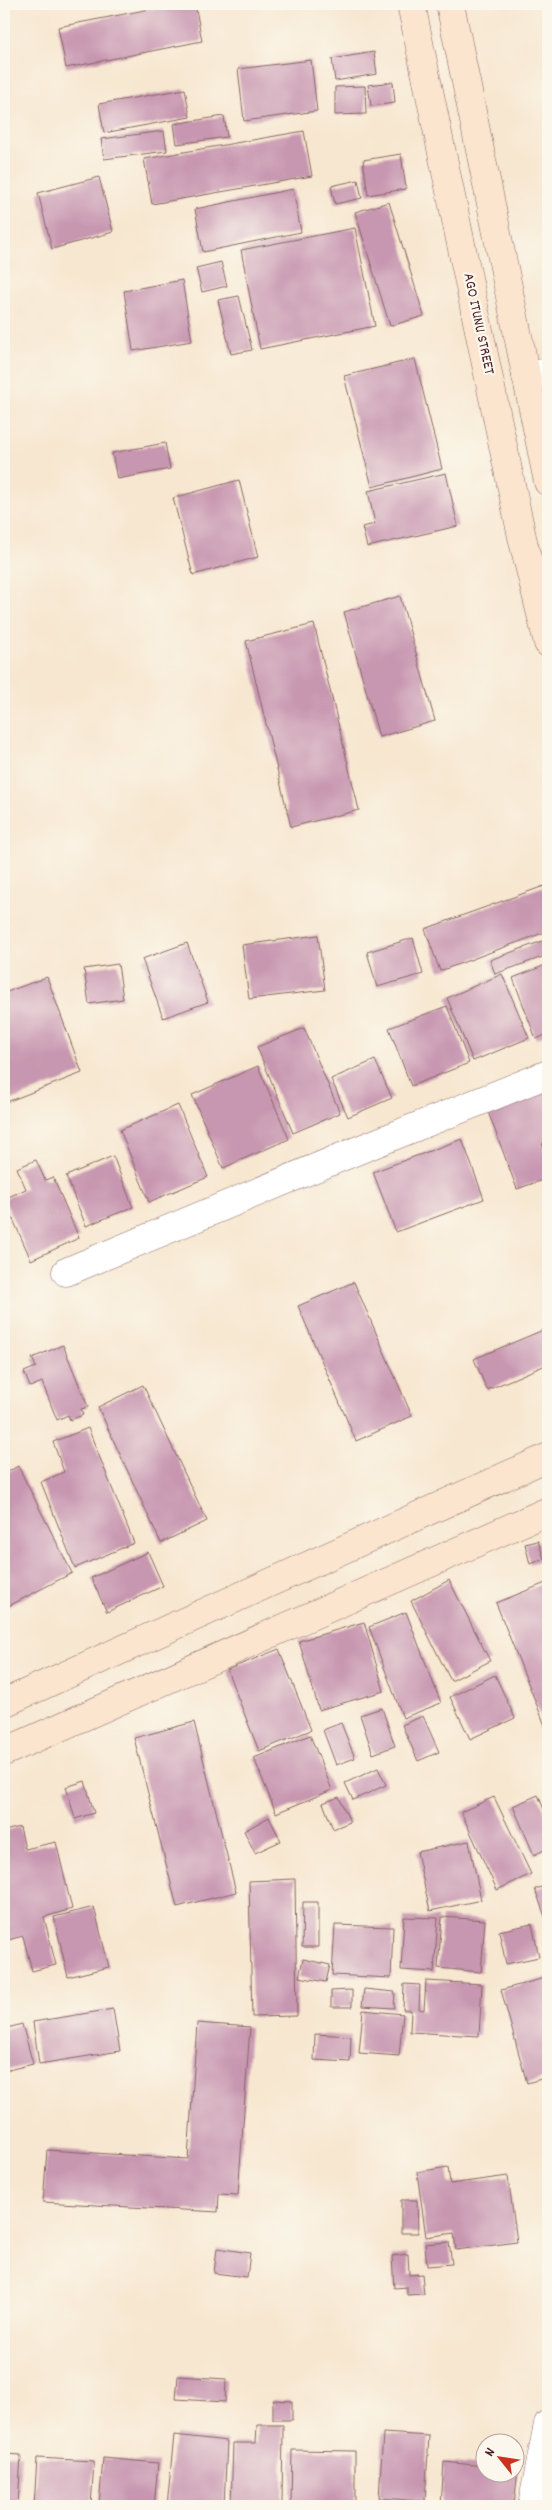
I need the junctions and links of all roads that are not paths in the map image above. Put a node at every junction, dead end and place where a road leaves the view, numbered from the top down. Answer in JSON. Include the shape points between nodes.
{"nodes":[{"id":1,"x":410,"y":4,"type":"edge"},
{"id":2,"x":450,"y":4,"type":"edge"},
{"id":3,"x":537,"y":374,"type":"edge"},
{"id":4,"x":548,"y":482,"type":"edge"},
{"id":5,"x":548,"y":644,"type":"edge"},
{"id":6,"x":548,"y":1074,"type":"edge"},
{"id":7,"x":66,"y":1272,"type":"dead end"},
{"id":8,"x":548,"y":1457,"type":"edge"},
{"id":9,"x":548,"y":1511,"type":"edge"},
{"id":10,"x":4,"y":1704,"type":"edge"},
{"id":11,"x":4,"y":1752,"type":"edge"},
{"id":12,"x":548,"y":2424,"type":"edge"},
{"id":13,"x":532,"y":2506,"type":"edge"}],
"edges":[{"from":1,"to":5,"type":"main road","name":"AGO ITUNU STREET","via":[[522,537]]},
{"from":2,"to":3,"type":"main road"},
{"from":3,"to":4,"type":"main road"},
{"from":6,"to":7,"type":"street","via":[[356,1150]]},
{"from":8,"to":10,"type":"main road"},
{"from":9,"to":11,"type":"main road"},
{"from":12,"to":13,"type":"street"}]}
